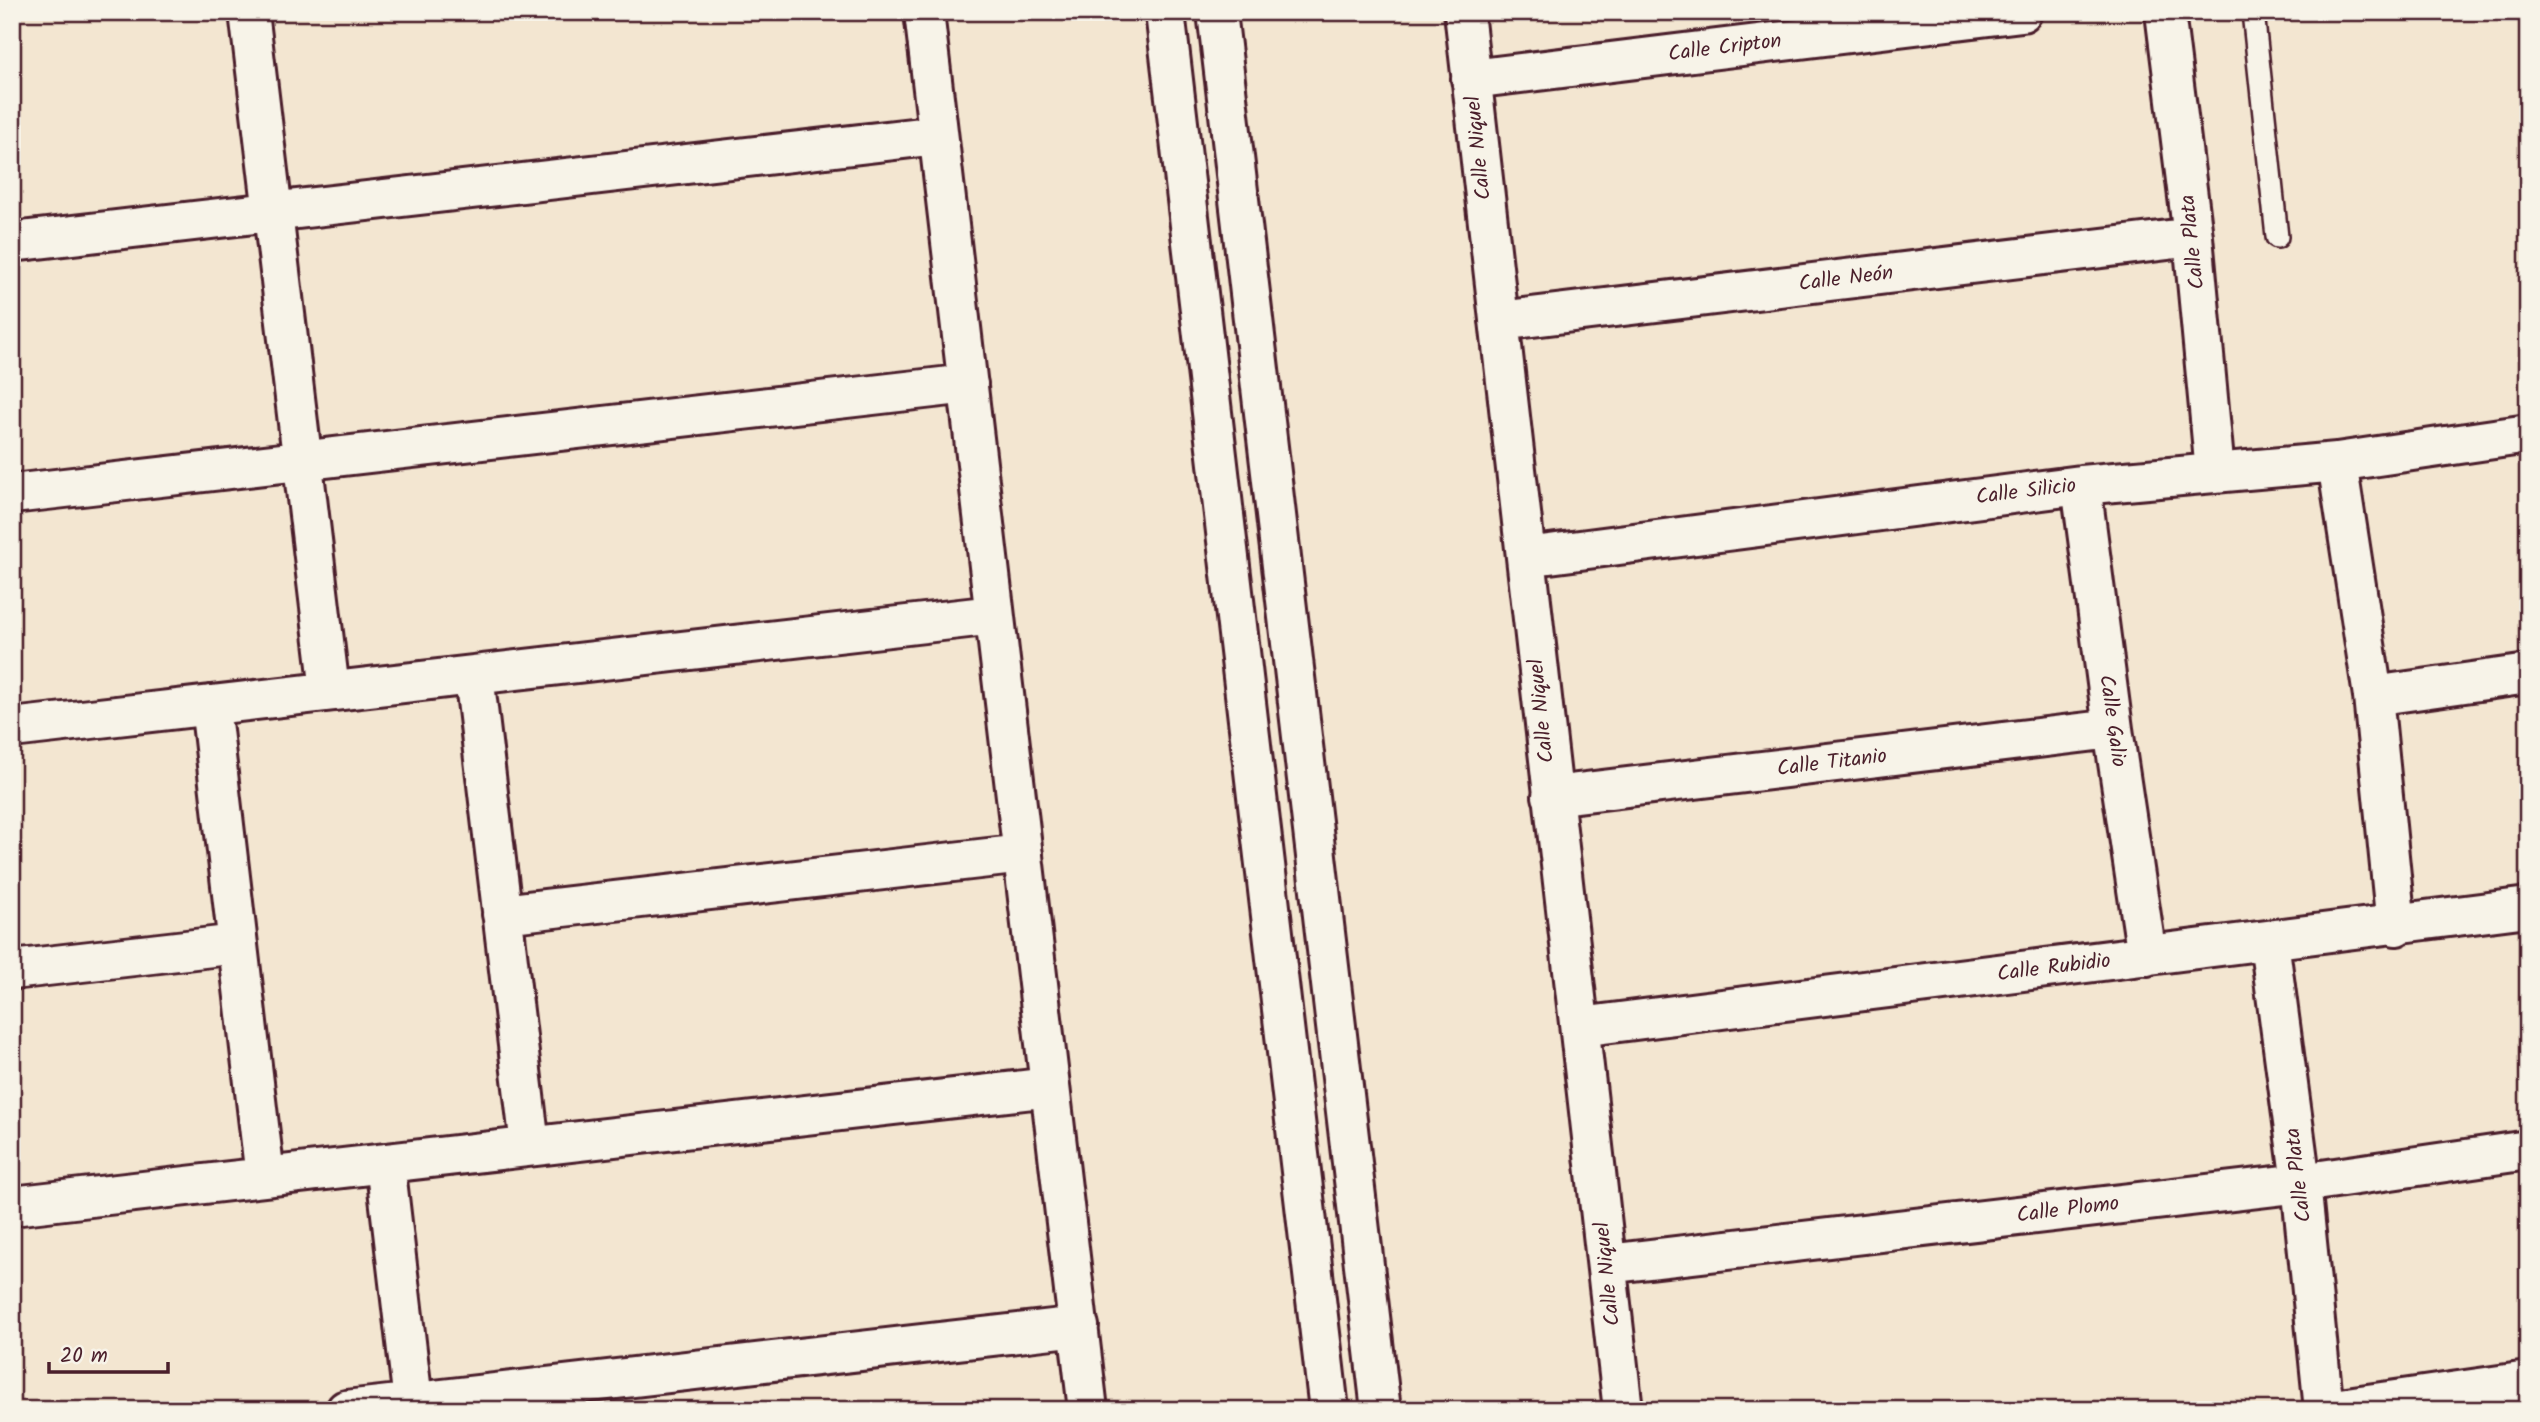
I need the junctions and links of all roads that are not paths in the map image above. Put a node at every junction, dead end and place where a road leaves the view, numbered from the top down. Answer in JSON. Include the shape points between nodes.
{"nodes":[{"id":1,"x":249,"y":12,"type":"edge"},
{"id":2,"x":924,"y":12,"type":"edge"},
{"id":3,"x":1165,"y":12,"type":"edge"},
{"id":4,"x":1217,"y":12,"type":"edge"},
{"id":5,"x":1464,"y":12,"type":"edge"},
{"id":6,"x":2022,"y":12,"type":"edge"},
{"id":7,"x":2165,"y":12,"type":"edge"},
{"id":8,"x":2253,"y":12,"type":"edge"},
{"id":9,"x":1471,"y":79,"type":"junction"},
{"id":10,"x":938,"y":135,"type":"junction"},
{"id":11,"x":273,"y":212,"type":"junction"},
{"id":12,"x":2193,"y":237,"type":"junction"},
{"id":13,"x":2277,"y":237,"type":"dead end"},
{"id":14,"x":12,"y":242,"type":"edge"},
{"id":15,"x":1499,"y":321,"type":"junction"},
{"id":16,"x":968,"y":384,"type":"junction"},
{"id":17,"x":2528,"y":434,"type":"edge"},
{"id":18,"x":1266,"y":436,"type":"junction"},
{"id":19,"x":1216,"y":443,"type":"junction"},
{"id":20,"x":302,"y":460,"type":"junction"},
{"id":21,"x":2337,"y":463,"type":"junction"},
{"id":22,"x":2215,"y":473,"type":"junction"},
{"id":23,"x":2081,"y":485,"type":"junction"},
{"id":24,"x":12,"y":494,"type":"edge"},
{"id":25,"x":1526,"y":556,"type":"junction"},
{"id":26,"x":994,"y":615,"type":"junction"},
{"id":27,"x":2528,"y":674,"type":"edge"},
{"id":28,"x":474,"y":675,"type":"junction"},
{"id":29,"x":330,"y":691,"type":"junction"},
{"id":30,"x":2373,"y":696,"type":"junction"},
{"id":31,"x":209,"y":705,"type":"junction"},
{"id":32,"x":12,"y":728,"type":"edge"},
{"id":33,"x":2113,"y":729,"type":"junction"},
{"id":34,"x":1552,"y":796,"type":"junction"},
{"id":35,"x":1023,"y":854,"type":"junction"},
{"id":36,"x":2528,"y":907,"type":"edge"},
{"id":37,"x":502,"y":914,"type":"junction"},
{"id":38,"x":2396,"y":926,"type":"junction"},
{"id":39,"x":2269,"y":941,"type":"junction"},
{"id":40,"x":238,"y":944,"type":"junction"},
{"id":41,"x":2147,"y":956,"type":"junction"},
{"id":42,"x":12,"y":970,"type":"edge"},
{"id":43,"x":1328,"y":972,"type":"junction"},
{"id":44,"x":1279,"y":977,"type":"junction"},
{"id":45,"x":1580,"y":1027,"type":"junction"},
{"id":46,"x":1050,"y":1087,"type":"junction"},
{"id":47,"x":530,"y":1146,"type":"junction"},
{"id":48,"x":2528,"y":1150,"type":"edge"},
{"id":49,"x":385,"y":1163,"type":"junction"},
{"id":50,"x":265,"y":1177,"type":"junction"},
{"id":51,"x":2301,"y":1183,"type":"junction"},
{"id":52,"x":12,"y":1206,"type":"edge"},
{"id":53,"x":1607,"y":1264,"type":"junction"},
{"id":54,"x":1079,"y":1326,"type":"junction"},
{"id":55,"x":2528,"y":1381,"type":"edge"},
{"id":56,"x":414,"y":1406,"type":"edge"},
{"id":57,"x":346,"y":1410,"type":"edge"},
{"id":58,"x":1088,"y":1410,"type":"edge"},
{"id":59,"x":1329,"y":1410,"type":"edge"},
{"id":60,"x":1381,"y":1410,"type":"edge"},
{"id":61,"x":1623,"y":1410,"type":"edge"},
{"id":62,"x":2325,"y":1410,"type":"edge"}],
"edges":[{"from":1,"to":11,"type":"street"},
{"from":2,"to":10,"type":"street"},
{"from":3,"to":19,"type":"street"},
{"from":4,"to":18,"type":"street"},
{"from":5,"to":9,"type":"street","name":"Calle Niquel"},
{"from":6,"to":9,"type":"street","name":"Calle Cripton"},
{"from":7,"to":12,"type":"street","name":"Calle Plata"},
{"from":8,"to":13,"type":"lane"},
{"from":9,"to":15,"type":"street","name":"Calle Niquel"},
{"from":10,"to":11,"type":"street"},
{"from":10,"to":16,"type":"street"},
{"from":11,"to":14,"type":"street"},
{"from":11,"to":20,"type":"street"},
{"from":12,"to":15,"type":"street","name":"Calle Neón"},
{"from":12,"to":22,"type":"street","name":"Calle Plata"},
{"from":15,"to":25,"type":"street","name":"Calle Niquel"},
{"from":16,"to":20,"type":"street"},
{"from":16,"to":26,"type":"street"},
{"from":17,"to":21,"type":"street","name":"Calle Silicio"},
{"from":18,"to":19,"type":"street"},
{"from":18,"to":43,"type":"street"},
{"from":19,"to":44,"type":"street"},
{"from":20,"to":24,"type":"street"},
{"from":20,"to":29,"type":"street"},
{"from":21,"to":22,"type":"street","name":"Calle Silicio"},
{"from":21,"to":30,"type":"street"},
{"from":22,"to":23,"type":"street","name":"Calle Silicio"},
{"from":23,"to":25,"type":"street","name":"Calle Silicio"},
{"from":23,"to":33,"type":"street","name":"Calle Galio"},
{"from":25,"to":34,"type":"street","name":"Calle Niquel"},
{"from":26,"to":28,"type":"street"},
{"from":26,"to":35,"type":"street"},
{"from":27,"to":30,"type":"street"},
{"from":28,"to":29,"type":"street"},
{"from":28,"to":37,"type":"street"},
{"from":29,"to":31,"type":"street"},
{"from":30,"to":38,"type":"street"},
{"from":31,"to":32,"type":"street"},
{"from":31,"to":40,"type":"street"},
{"from":33,"to":34,"type":"street","name":"Calle Titanio"},
{"from":33,"to":41,"type":"street","name":"Calle Galio"},
{"from":34,"to":45,"type":"street","name":"Calle Niquel"},
{"from":35,"to":37,"type":"street"},
{"from":35,"to":46,"type":"street"},
{"from":36,"to":38,"type":"street","name":"Calle Rubidio"},
{"from":37,"to":47,"type":"street"},
{"from":38,"to":39,"type":"street","name":"Calle Rubidio"},
{"from":39,"to":41,"type":"street","name":"Calle Rubidio"},
{"from":39,"to":51,"type":"street","name":"Calle Plata"},
{"from":40,"to":42,"type":"street"},
{"from":40,"to":50,"type":"street"},
{"from":41,"to":45,"type":"street","name":"Calle Rubidio"},
{"from":43,"to":44,"type":"street"},
{"from":43,"to":60,"type":"street"},
{"from":44,"to":59,"type":"street"},
{"from":45,"to":53,"type":"street","name":"Calle Niquel"},
{"from":46,"to":47,"type":"street"},
{"from":46,"to":54,"type":"street"},
{"from":47,"to":49,"type":"street"},
{"from":48,"to":51,"type":"street","name":"Calle Plomo"},
{"from":49,"to":50,"type":"street"},
{"from":49,"to":56,"type":"street"},
{"from":50,"to":52,"type":"street"},
{"from":51,"to":53,"type":"street","name":"Calle Plomo"},
{"from":51,"to":62,"type":"street","name":"Calle Plata"},
{"from":53,"to":61,"type":"street","name":"Calle Niquel"},
{"from":54,"to":56,"type":"street"},
{"from":54,"to":58,"type":"street"},
{"from":55,"to":62,"type":"street"},
{"from":56,"to":57,"type":"street"}]}
